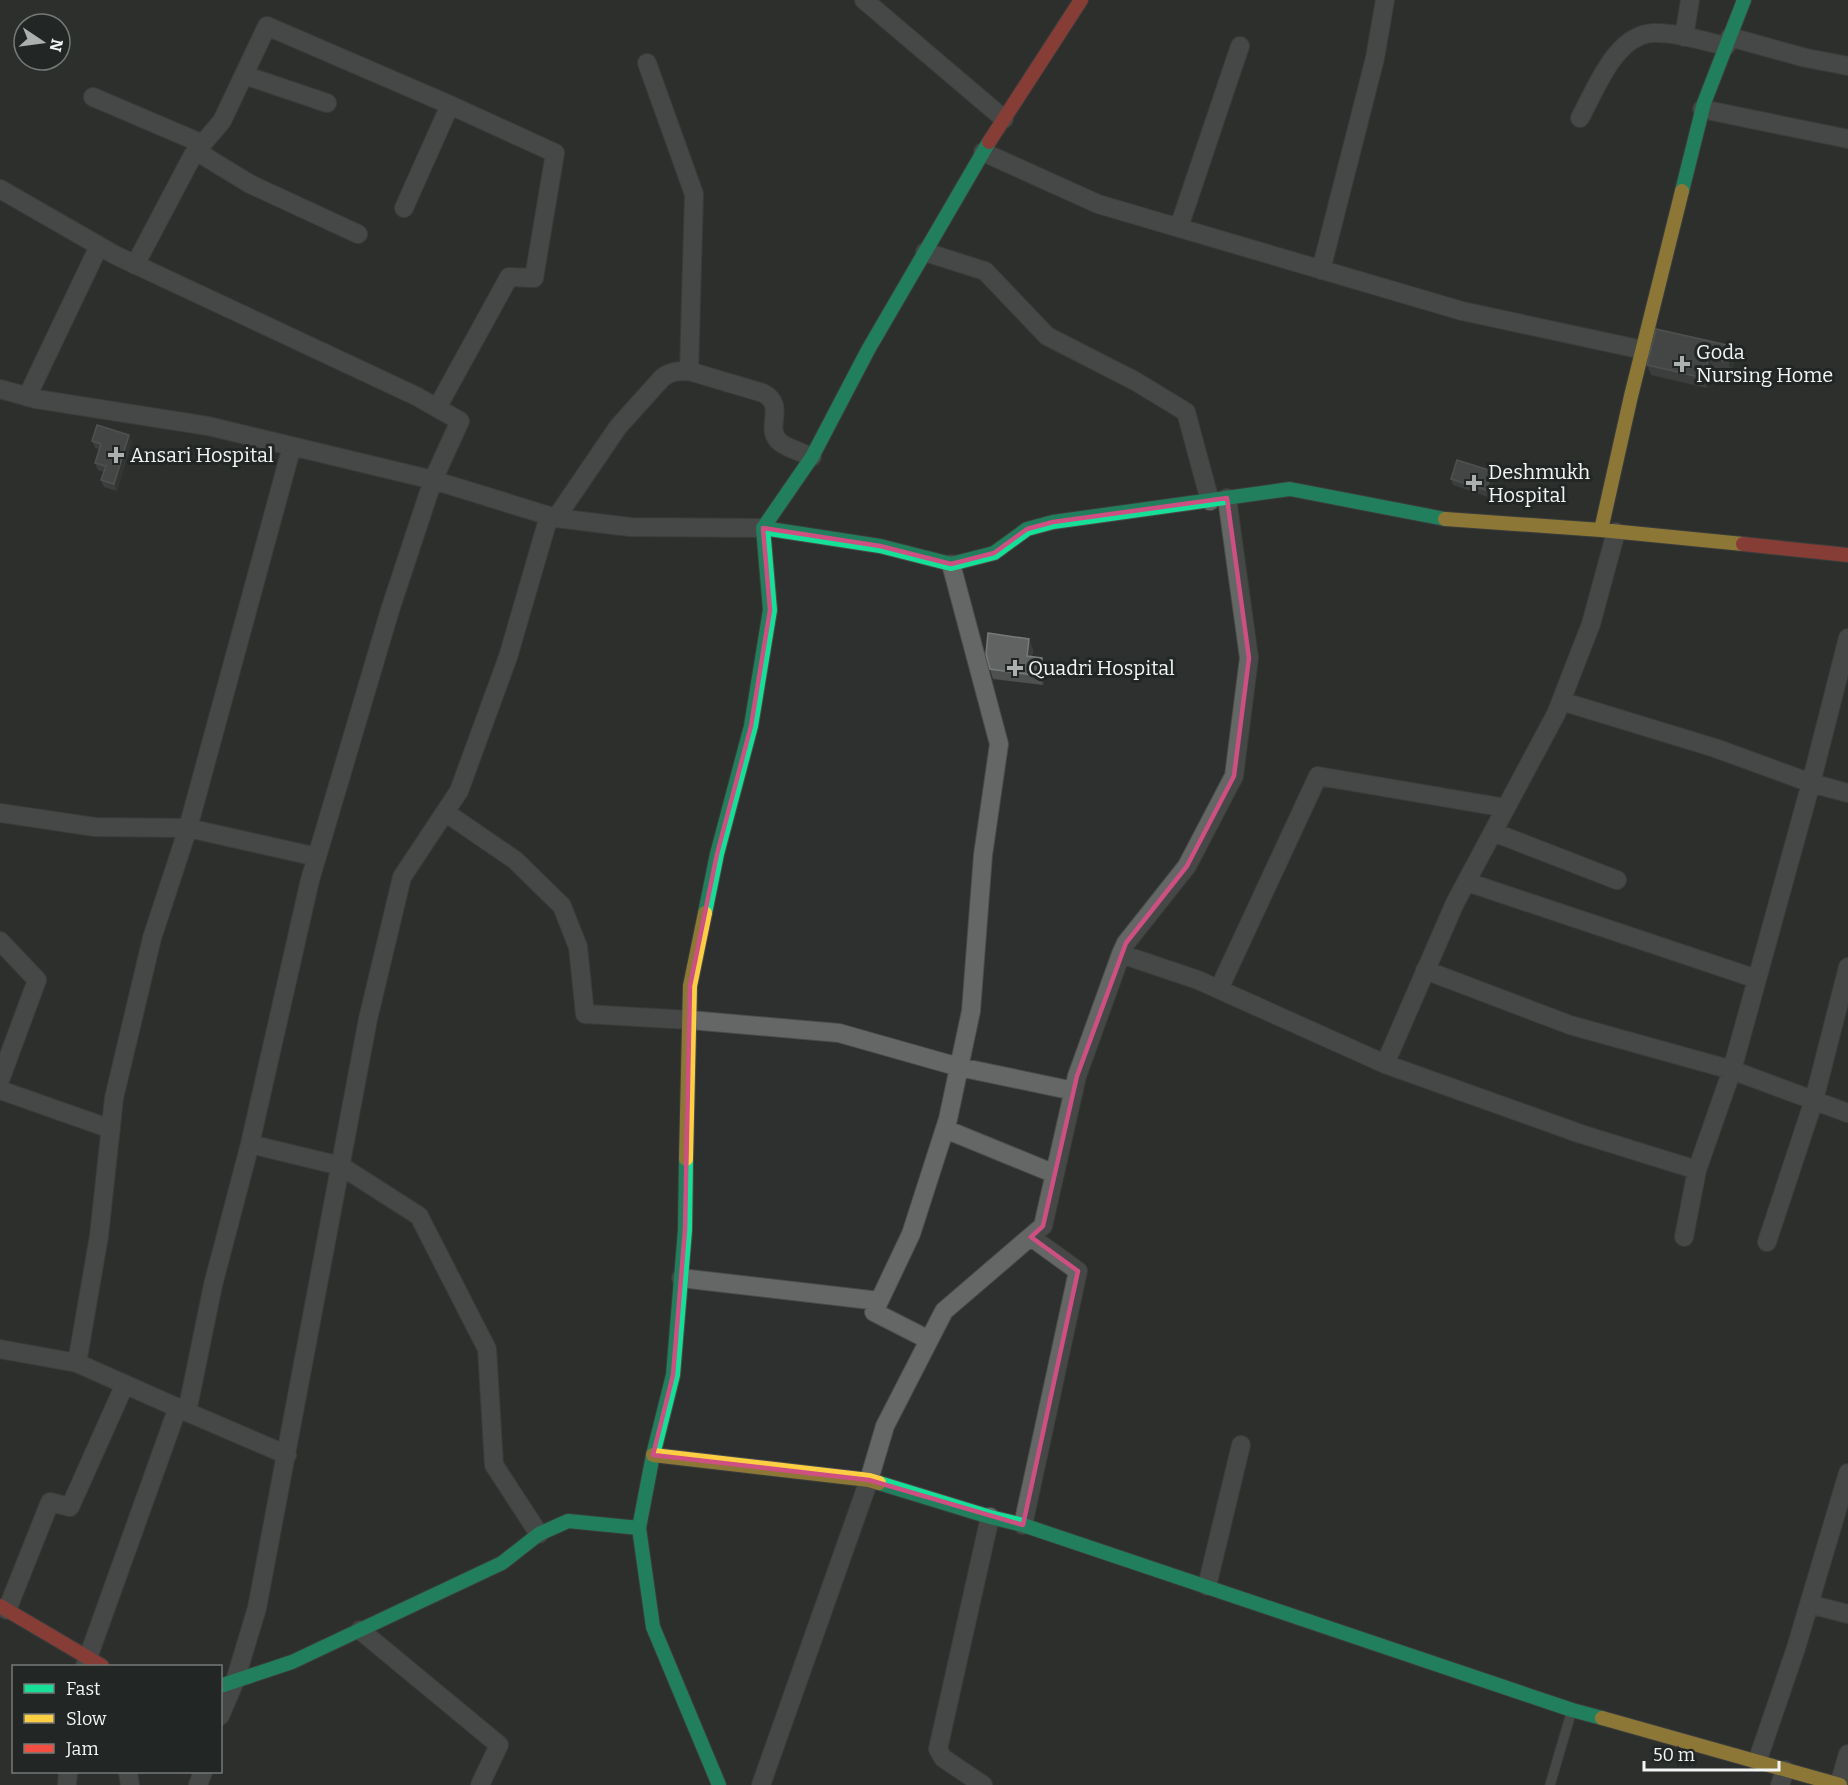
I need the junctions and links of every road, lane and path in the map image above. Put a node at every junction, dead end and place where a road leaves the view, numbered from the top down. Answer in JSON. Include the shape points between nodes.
{"nodes":[{"id":1,"x":864,"y":0,"type":"edge"},
{"id":2,"x":1081,"y":0,"type":"edge"},
{"id":3,"x":1385,"y":0,"type":"edge"},
{"id":4,"x":1690,"y":0,"type":"edge"},
{"id":5,"x":1744,"y":0,"type":"edge"},
{"id":6,"x":1684,"y":37,"type":"junction"},
{"id":7,"x":1728,"y":42,"type":"junction"},
{"id":8,"x":1240,"y":46,"type":"dead end"},
{"id":9,"x":647,"y":63,"type":"dead end"},
{"id":10,"x":1848,"y":66,"type":"edge"},
{"id":11,"x":244,"y":75,"type":"junction"},
{"id":12,"x":93,"y":97,"type":"dead end"},
{"id":13,"x":327,"y":103,"type":"dead end"},
{"id":14,"x":450,"y":105,"type":"junction"},
{"id":15,"x":1702,"y":109,"type":"junction"},
{"id":16,"x":1004,"y":118,"type":"junction"},
{"id":17,"x":1580,"y":118,"type":"dead end"},
{"id":18,"x":1848,"y":139,"type":"edge"},
{"id":19,"x":200,"y":148,"type":"junction"},
{"id":20,"x":983,"y":152,"type":"junction"},
{"id":21,"x":0,"y":189,"type":"edge"},
{"id":22,"x":404,"y":208,"type":"dead end"},
{"id":23,"x":1179,"y":227,"type":"junction"},
{"id":24,"x":358,"y":234,"type":"dead end"},
{"id":25,"x":99,"y":246,"type":"junction"},
{"id":26,"x":925,"y":252,"type":"junction"},
{"id":27,"x":135,"y":265,"type":"junction"},
{"id":28,"x":1322,"y":270,"type":"junction"},
{"id":29,"x":1643,"y":350,"type":"junction"},
{"id":30,"x":689,"y":371,"type":"junction"},
{"id":31,"x":0,"y":389,"type":"edge"},
{"id":32,"x":27,"y":397,"type":"junction"},
{"id":33,"x":437,"y":408,"type":"junction"},
{"id":34,"x":292,"y":446,"type":"junction"},
{"id":35,"x":812,"y":457,"type":"junction"},
{"id":36,"x":433,"y":480,"type":"junction"},
{"id":37,"x":1218,"y":499,"type":"junction"},
{"id":38,"x":553,"y":517,"type":"junction"},
{"id":39,"x":763,"y":528,"type":"junction"},
{"id":40,"x":1609,"y":531,"type":"junction"},
{"id":41,"x":1848,"y":555,"type":"edge"},
{"id":42,"x":951,"y":564,"type":"junction"},
{"id":43,"x":1848,"y":638,"type":"edge"},
{"id":44,"x":1561,"y":701,"type":"junction"},
{"id":45,"x":1811,"y":783,"type":"junction"},
{"id":46,"x":1848,"y":793,"type":"edge"},
{"id":47,"x":1506,"y":808,"type":"junction"},
{"id":48,"x":445,"y":812,"type":"junction"},
{"id":49,"x":0,"y":813,"type":"edge"},
{"id":50,"x":188,"y":828,"type":"junction"},
{"id":51,"x":1493,"y":832,"type":"junction"},
{"id":52,"x":317,"y":857,"type":"junction"},
{"id":53,"x":1617,"y":880,"type":"dead end"},
{"id":54,"x":1467,"y":882,"type":"junction"},
{"id":55,"x":0,"y":941,"type":"edge"},
{"id":56,"x":1121,"y":954,"type":"junction"},
{"id":57,"x":1848,"y":967,"type":"edge"},
{"id":58,"x":1425,"y":970,"type":"junction"},
{"id":59,"x":1757,"y":979,"type":"junction"},
{"id":60,"x":1219,"y":989,"type":"junction"},
{"id":61,"x":690,"y":1020,"type":"junction"},
{"id":62,"x":1385,"y":1064,"type":"junction"},
{"id":63,"x":959,"y":1067,"type":"junction"},
{"id":64,"x":1732,"y":1070,"type":"junction"},
{"id":65,"x":0,"y":1080,"type":"edge"},
{"id":66,"x":0,"y":1090,"type":"edge"},
{"id":67,"x":1074,"y":1091,"type":"junction"},
{"id":68,"x":1814,"y":1100,"type":"junction"},
{"id":69,"x":1848,"y":1113,"type":"edge"},
{"id":70,"x":111,"y":1129,"type":"junction"},
{"id":71,"x":945,"y":1129,"type":"junction"},
{"id":72,"x":250,"y":1144,"type":"junction"},
{"id":73,"x":341,"y":1166,"type":"junction"},
{"id":74,"x":1697,"y":1170,"type":"junction"},
{"id":75,"x":1055,"y":1174,"type":"junction"},
{"id":76,"x":1031,"y":1237,"type":"junction"},
{"id":77,"x":1684,"y":1237,"type":"dead end"},
{"id":78,"x":1767,"y":1242,"type":"dead end"},
{"id":79,"x":681,"y":1278,"type":"junction"},
{"id":80,"x":879,"y":1301,"type":"junction"},
{"id":81,"x":929,"y":1340,"type":"junction"},
{"id":82,"x":0,"y":1349,"type":"edge"},
{"id":83,"x":77,"y":1363,"type":"junction"},
{"id":84,"x":125,"y":1384,"type":"junction"},
{"id":85,"x":182,"y":1410,"type":"junction"},
{"id":86,"x":1241,"y":1445,"type":"dead end"},
{"id":87,"x":287,"y":1455,"type":"junction"},
{"id":88,"x":653,"y":1455,"type":"junction"},
{"id":89,"x":1848,"y":1473,"type":"edge"},
{"id":90,"x":869,"y":1480,"type":"junction"},
{"id":91,"x":990,"y":1517,"type":"junction"},
{"id":92,"x":1023,"y":1525,"type":"junction"},
{"id":93,"x":639,"y":1528,"type":"junction"},
{"id":94,"x":539,"y":1534,"type":"junction"},
{"id":95,"x":1207,"y":1586,"type":"junction"},
{"id":96,"x":1809,"y":1604,"type":"junction"},
{"id":97,"x":4,"y":1608,"type":"edge"},
{"id":98,"x":1848,"y":1614,"type":"edge"},
{"id":99,"x":360,"y":1630,"type":"junction"},
{"id":100,"x":91,"y":1664,"type":"edge"},
{"id":101,"x":228,"y":1683,"type":"edge"},
{"id":102,"x":222,"y":1708,"type":"edge"},
{"id":103,"x":1572,"y":1710,"type":"junction"},
{"id":104,"x":1848,"y":1754,"type":"edge"},
{"id":105,"x":1757,"y":1762,"type":"junction"},
{"id":106,"x":1783,"y":1777,"type":"edge"},
{"id":107,"x":480,"y":1785,"type":"edge"},
{"id":108,"x":719,"y":1785,"type":"edge"},
{"id":109,"x":761,"y":1785,"type":"edge"},
{"id":110,"x":983,"y":1785,"type":"edge"},
{"id":111,"x":1550,"y":1785,"type":"edge"},
{"id":112,"x":1839,"y":1785,"type":"edge"}],
"edges":[{"from":1,"to":16,"type":"street"},
{"from":2,"to":16,"type":"main road"},
{"from":3,"to":28,"type":"street","via":[[1375,57]]},
{"from":4,"to":6,"type":"street"},
{"from":5,"to":7,"type":"main road"},
{"from":6,"to":7,"type":"street"},
{"from":6,"to":17,"type":"street","via":[[1645,34],[1622,48],[1613,57]]},
{"from":7,"to":10,"type":"street"},
{"from":7,"to":15,"type":"main road"},
{"from":8,"to":23,"type":"street"},
{"from":9,"to":30,"type":"street","via":[[694,194]]},
{"from":11,"to":13,"type":"street"},
{"from":11,"to":14,"type":"street","via":[[267,26]]},
{"from":11,"to":19,"type":"street","via":[[222,121]]},
{"from":12,"to":19,"type":"street"},
{"from":14,"to":22,"type":"street"},
{"from":14,"to":33,"type":"street","via":[[555,153],[534,278],[509,277]]},
{"from":15,"to":18,"type":"street"},
{"from":15,"to":29,"type":"main road"},
{"from":16,"to":20,"type":"main road"},
{"from":19,"to":24,"type":"street","via":[[250,184]]},
{"from":19,"to":27,"type":"street"},
{"from":20,"to":23,"type":"street","via":[[1098,204]]},
{"from":20,"to":26,"type":"main road"},
{"from":21,"to":25,"type":"street"},
{"from":23,"to":28,"type":"street"},
{"from":25,"to":27,"type":"street"},
{"from":25,"to":32,"type":"street"},
{"from":26,"to":35,"type":"main road"},
{"from":26,"to":37,"type":"street","via":[[985,271],[1047,336],[1186,412]]},
{"from":27,"to":33,"type":"street"},
{"from":28,"to":29,"type":"street","via":[[1462,311]]},
{"from":29,"to":40,"type":"main road"},
{"from":30,"to":35,"type":"street","via":[[771,397],[775,403],[776,437]]},
{"from":30,"to":38,"type":"street","via":[[668,373],[662,378],[618,427]]},
{"from":31,"to":32,"type":"street"},
{"from":32,"to":34,"type":"street","via":[[208,426]]},
{"from":33,"to":36,"type":"street","via":[[460,421]]},
{"from":34,"to":36,"type":"street"},
{"from":34,"to":50,"type":"street"},
{"from":35,"to":39,"type":"main road"},
{"from":36,"to":38,"type":"street"},
{"from":36,"to":52,"type":"street"},
{"from":37,"to":40,"type":"main road","via":[[1290,489],[1449,520]]},
{"from":37,"to":42,"type":"main road","via":[[1053,522],[1028,529],[994,553]]},
{"from":37,"to":56,"type":"street","via":[[1249,658],[1234,776],[1187,866]]},
{"from":38,"to":39,"type":"street","via":[[630,527]]},
{"from":38,"to":48,"type":"street","via":[[459,791]]},
{"from":39,"to":42,"type":"main road","via":[[880,546]]},
{"from":39,"to":61,"type":"main road","via":[[770,610],[752,726],[717,854],[690,986]]},
{"from":40,"to":41,"type":"main road"},
{"from":40,"to":44,"type":"street","via":[[1591,624]]},
{"from":42,"to":63,"type":"street","via":[[999,744],[983,855],[972,1011]]},
{"from":43,"to":45,"type":"street"},
{"from":44,"to":45,"type":"street","via":[[1715,748]]},
{"from":44,"to":47,"type":"street"},
{"from":45,"to":46,"type":"street"},
{"from":45,"to":59,"type":"street"},
{"from":47,"to":51,"type":"street"},
{"from":47,"to":60,"type":"street","via":[[1318,776]]},
{"from":48,"to":61,"type":"street","via":[[515,860],[562,906],[579,947],[585,1014]]},
{"from":48,"to":73,"type":"street","via":[[402,877],[368,1019]]},
{"from":49,"to":50,"type":"street","via":[[95,827]]},
{"from":50,"to":52,"type":"street"},
{"from":50,"to":70,"type":"street","via":[[152,938],[114,1098]]},
{"from":51,"to":53,"type":"street"},
{"from":51,"to":54,"type":"street"},
{"from":52,"to":72,"type":"street"},
{"from":54,"to":58,"type":"street"},
{"from":54,"to":59,"type":"street"},
{"from":55,"to":65,"type":"street","via":[[37,980]]},
{"from":56,"to":60,"type":"street"},
{"from":56,"to":67,"type":"street"},
{"from":57,"to":68,"type":"street"},
{"from":58,"to":62,"type":"street"},
{"from":58,"to":64,"type":"street","via":[[1570,1025]]},
{"from":59,"to":64,"type":"street"},
{"from":60,"to":62,"type":"street"},
{"from":61,"to":63,"type":"street","via":[[839,1033]]},
{"from":61,"to":79,"type":"main road"},
{"from":62,"to":74,"type":"street","via":[[1581,1134]]},
{"from":63,"to":67,"type":"street"},
{"from":63,"to":71,"type":"street"},
{"from":64,"to":68,"type":"street"},
{"from":64,"to":74,"type":"street"},
{"from":66,"to":70,"type":"street"},
{"from":67,"to":75,"type":"street"},
{"from":68,"to":69,"type":"street"},
{"from":68,"to":78,"type":"street"},
{"from":70,"to":83,"type":"street","via":[[99,1236]]},
{"from":71,"to":75,"type":"street"},
{"from":71,"to":80,"type":"street","via":[[911,1234]]},
{"from":72,"to":73,"type":"street"},
{"from":72,"to":85,"type":"street"},
{"from":73,"to":87,"type":"street"},
{"from":73,"to":94,"type":"street","via":[[418,1216],[487,1349],[494,1465]]},
{"from":74,"to":77,"type":"street"},
{"from":75,"to":76,"type":"street","via":[[1043,1226]]},
{"from":76,"to":81,"type":"street","via":[[944,1311]]},
{"from":76,"to":92,"type":"street","via":[[1078,1271]]},
{"from":79,"to":80,"type":"street"},
{"from":79,"to":88,"type":"main road","via":[[673,1376]]},
{"from":80,"to":81,"type":"street","via":[[874,1312]]},
{"from":81,"to":90,"type":"street","via":[[885,1426]]},
{"from":82,"to":83,"type":"street"},
{"from":83,"to":84,"type":"street"},
{"from":84,"to":85,"type":"street"},
{"from":84,"to":97,"type":"street","via":[[70,1507],[50,1502]]},
{"from":85,"to":87,"type":"street"},
{"from":85,"to":100,"type":"street"},
{"from":86,"to":95,"type":"street"},
{"from":87,"to":101,"type":"street","via":[[257,1608]]},
{"from":88,"to":90,"type":"main road"},
{"from":88,"to":93,"type":"main road"},
{"from":89,"to":96,"type":"street"},
{"from":90,"to":91,"type":"main road"},
{"from":90,"to":109,"type":"street"},
{"from":91,"to":92,"type":"main road"},
{"from":91,"to":110,"type":"street","via":[[938,1749],[943,1758]]},
{"from":92,"to":95,"type":"main road"},
{"from":93,"to":94,"type":"main road","via":[[567,1521]]},
{"from":93,"to":108,"type":"main road","via":[[653,1627]]},
{"from":94,"to":99,"type":"main road","via":[[502,1563]]},
{"from":95,"to":103,"type":"main road"},
{"from":96,"to":98,"type":"street"},
{"from":96,"to":105,"type":"street"},
{"from":97,"to":100,"type":"main road"},
{"from":99,"to":101,"type":"main road","via":[[292,1662]]},
{"from":99,"to":107,"type":"street","via":[[499,1745]]},
{"from":101,"to":102,"type":"street"},
{"from":103,"to":105,"type":"main road"},
{"from":103,"to":111,"type":"lane"},
{"from":104,"to":112,"type":"street"},
{"from":105,"to":106,"type":"main road"},
{"from":106,"to":112,"type":"main road"}]}
